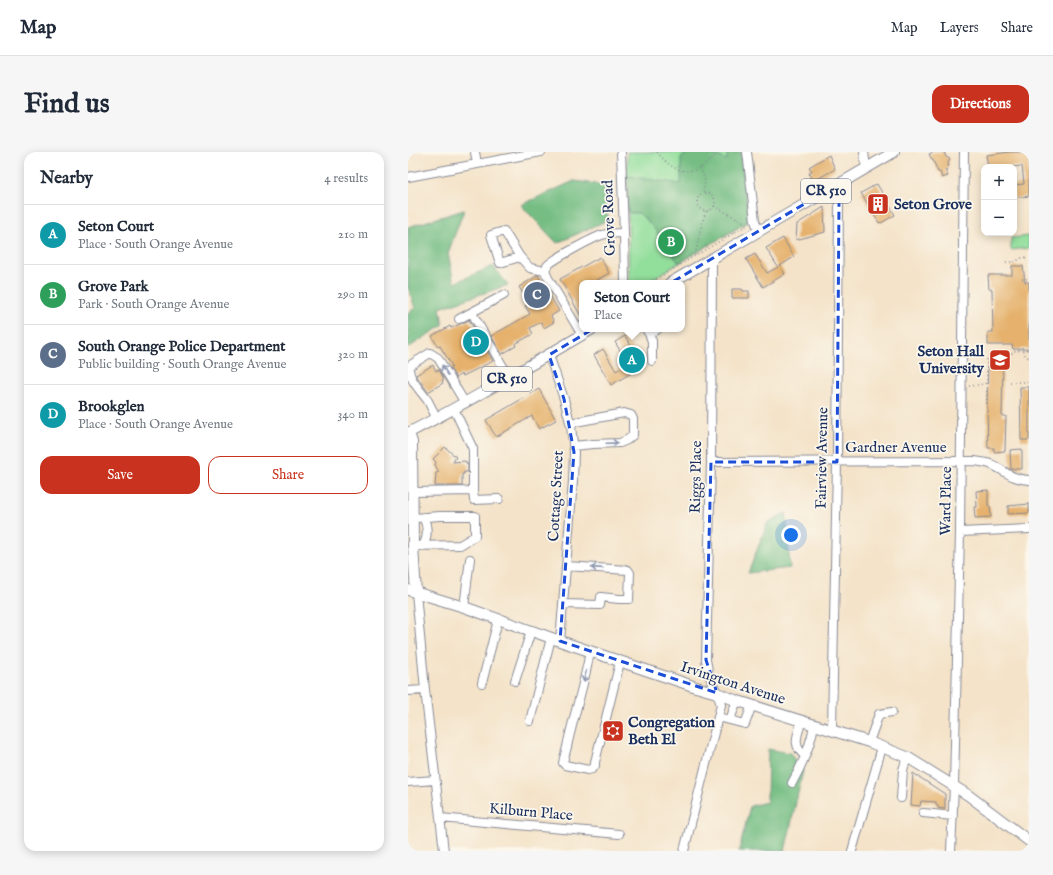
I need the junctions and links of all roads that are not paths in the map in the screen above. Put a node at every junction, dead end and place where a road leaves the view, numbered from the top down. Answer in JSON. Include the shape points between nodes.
{"nodes":[{"id":1,"x":474,"y":152,"type":"edge"},
{"id":2,"x":540,"y":152,"type":"edge"},
{"id":3,"x":621,"y":152,"type":"edge"},
{"id":4,"x":747,"y":152,"type":"edge"},
{"id":5,"x":864,"y":152,"type":"edge"},
{"id":6,"x":894,"y":152,"type":"edge"},
{"id":7,"x":964,"y":152,"type":"edge"},
{"id":8,"x":477,"y":164,"type":"junction"},
{"id":9,"x":866,"y":168,"type":"junction"},
{"id":10,"x":408,"y":177,"type":"edge"},
{"id":11,"x":833,"y":187,"type":"junction"},
{"id":12,"x":759,"y":231,"type":"junction"},
{"id":13,"x":624,"y":233,"type":"junction"},
{"id":14,"x":520,"y":257,"type":"dead end"},
{"id":15,"x":712,"y":259,"type":"junction"},
{"id":16,"x":545,"y":271,"type":"junction"},
{"id":17,"x":625,"y":280,"type":"edge"},
{"id":18,"x":675,"y":280,"type":"edge"},
{"id":19,"x":504,"y":295,"type":"dead end"},
{"id":20,"x":472,"y":313,"type":"junction"},
{"id":21,"x":459,"y":319,"type":"dead end"},
{"id":22,"x":579,"y":330,"type":"edge"},
{"id":23,"x":580,"y":332,"type":"edge"},
{"id":24,"x":587,"y":332,"type":"edge"},
{"id":25,"x":648,"y":332,"type":"edge"},
{"id":26,"x":582,"y":335,"type":"junction"},
{"id":27,"x":549,"y":355,"type":"junction"},
{"id":28,"x":652,"y":361,"type":"dead end"},
{"id":29,"x":510,"y":378,"type":"junction"},
{"id":30,"x":465,"y":403,"type":"junction"},
{"id":31,"x":454,"y":409,"type":"junction"},
{"id":32,"x":437,"y":418,"type":"junction"},
{"id":33,"x":570,"y":424,"type":"junction"},
{"id":34,"x":408,"y":433,"type":"edge"},
{"id":35,"x":573,"y":446,"type":"junction"},
{"id":36,"x":961,"y":461,"type":"junction"},
{"id":37,"x":711,"y":462,"type":"junction"},
{"id":38,"x":837,"y":462,"type":"junction"},
{"id":39,"x":1029,"y":480,"type":"edge"},
{"id":40,"x":473,"y":491,"type":"junction"},
{"id":41,"x":413,"y":492,"type":"junction"},
{"id":42,"x":499,"y":499,"type":"dead end"},
{"id":43,"x":418,"y":518,"type":"junction"},
{"id":44,"x":1029,"y":529,"type":"edge"},
{"id":45,"x":960,"y":532,"type":"junction"},
{"id":46,"x":418,"y":546,"type":"junction"},
{"id":47,"x":470,"y":559,"type":"dead end"},
{"id":48,"x":566,"y":566,"type":"junction"},
{"id":49,"x":412,"y":592,"type":"edge"},
{"id":50,"x":563,"y":604,"type":"junction"},
{"id":51,"x":464,"y":608,"type":"junction"},
{"id":52,"x":498,"y":620,"type":"junction"},
{"id":53,"x":531,"y":631,"type":"junction"},
{"id":54,"x":555,"y":640,"type":"junction"},
{"id":55,"x":590,"y":651,"type":"junction"},
{"id":56,"x":620,"y":662,"type":"junction"},
{"id":57,"x":514,"y":681,"type":"dead end"},
{"id":58,"x":482,"y":683,"type":"dead end"},
{"id":59,"x":425,"y":690,"type":"junction"},
{"id":60,"x":408,"y":691,"type":"edge"},
{"id":61,"x":717,"y":693,"type":"junction"},
{"id":62,"x":737,"y":700,"type":"junction"},
{"id":63,"x":752,"y":705,"type":"junction"},
{"id":64,"x":892,"y":712,"type":"dead end"},
{"id":65,"x":718,"y":717,"type":"junction"},
{"id":66,"x":730,"y":720,"type":"junction"},
{"id":67,"x":802,"y":720,"type":"junction"},
{"id":68,"x":530,"y":721,"type":"dead end"},
{"id":69,"x":814,"y":725,"type":"junction"},
{"id":70,"x":832,"y":730,"type":"junction"},
{"id":71,"x":870,"y":742,"type":"junction"},
{"id":72,"x":882,"y":747,"type":"junction"},
{"id":73,"x":805,"y":756,"type":"junction"},
{"id":74,"x":907,"y":757,"type":"junction"},
{"id":75,"x":435,"y":780,"type":"junction"},
{"id":76,"x":408,"y":782,"type":"edge"},
{"id":77,"x":792,"y":783,"type":"dead end"},
{"id":78,"x":954,"y":786,"type":"junction"},
{"id":79,"x":901,"y":798,"type":"dead end"},
{"id":80,"x":923,"y":813,"type":"dead end"},
{"id":81,"x":953,"y":816,"type":"junction"},
{"id":82,"x":440,"y":818,"type":"junction"},
{"id":83,"x":619,"y":834,"type":"dead end"},
{"id":84,"x":1029,"y":840,"type":"edge"},
{"id":85,"x":444,"y":851,"type":"edge"},
{"id":86,"x":684,"y":851,"type":"edge"},
{"id":87,"x":852,"y":851,"type":"edge"},
{"id":88,"x":951,"y":851,"type":"edge"}],
"edges":[{"from":1,"to":8,"type":"street"},
{"from":2,"to":8,"type":"street"},
{"from":3,"to":13,"type":"street","name":"Grove Road"},
{"from":4,"to":12,"type":"street","via":[[755,221]]},
{"from":5,"to":9,"type":"street"},
{"from":6,"to":9,"type":"main road","number":"CR 510"},
{"from":7,"to":36,"type":"street","name":"Ward Place"},
{"from":8,"to":10,"type":"street"},
{"from":9,"to":11,"type":"main road","number":"CR 510"},
{"from":11,"to":12,"type":"main road","number":"CR 510"},
{"from":11,"to":38,"type":"street","name":"Fairview Avenue","via":[[839,202]]},
{"from":12,"to":15,"type":"main road","number":"CR 510"},
{"from":13,"to":16,"type":"street","via":[[602,235],[558,258],[547,266]]},
{"from":13,"to":17,"type":"street","name":"Grove Road"},
{"from":14,"to":16,"type":"street","via":[[530,268]]},
{"from":15,"to":18,"type":"main road","number":"CR 510"},
{"from":15,"to":37,"type":"street","name":"Riggs Place"},
{"from":16,"to":22,"type":"street"},
{"from":19,"to":20,"type":"street"},
{"from":20,"to":21,"type":"street"},
{"from":20,"to":29,"type":"street"},
{"from":23,"to":26,"type":"street"},
{"from":24,"to":26,"type":"main road","number":"CR 510"},
{"from":25,"to":28,"type":"street","via":[[652,341]]},
{"from":26,"to":27,"type":"main road","number":"CR 510"},
{"from":27,"to":29,"type":"main road","number":"CR 510"},
{"from":27,"to":33,"type":"street","name":"Cottage Street"},
{"from":29,"to":30,"type":"main road","number":"CR 510"},
{"from":30,"to":31,"type":"main road","number":"CR 510"},
{"from":30,"to":32,"type":"street","one_way":true,"via":[[438,358],[430,353],[409,366],[408,371]]},
{"from":31,"to":32,"type":"main road","number":"CR 510"},
{"from":31,"to":40,"type":"street","via":[[473,449]]},
{"from":32,"to":34,"type":"main road","number":"CR 510"},
{"from":33,"to":35,"type":"street","name":"Cottage Street"},
{"from":35,"to":33,"type":"street","one_way":true,"via":[[620,443],[627,440],[633,434],[633,419],[631,415],[624,413]]},
{"from":34,"to":41,"type":"main road","via":[[412,442]]},
{"from":35,"to":48,"type":"street","name":"Cottage Street","via":[[573,481]]},
{"from":36,"to":38,"type":"street","name":"Gardner Avenue"},
{"from":36,"to":39,"type":"street","name":"Gardner Avenue","via":[[991,464],[1012,476]]},
{"from":36,"to":45,"type":"street","name":"Ward Place"},
{"from":37,"to":38,"type":"street","name":"Gardner Avenue"},
{"from":37,"to":61,"type":"street","name":"Riggs Place","via":[[706,660]]},
{"from":38,"to":70,"type":"street","name":"Fairview Avenue"},
{"from":40,"to":41,"type":"street"},
{"from":40,"to":42,"type":"street","via":[[474,500]]},
{"from":41,"to":43,"type":"main road"},
{"from":43,"to":46,"type":"main road"},
{"from":43,"to":46,"type":"street","via":[[475,516],[475,536],[460,545]]},
{"from":44,"to":45,"type":"street"},
{"from":45,"to":78,"type":"street","name":"Ward Place"},
{"from":46,"to":49,"type":"main road"},
{"from":47,"to":51,"type":"street"},
{"from":48,"to":50,"type":"street","name":"Cottage Street"},
{"from":50,"to":48,"type":"street","one_way":true,"via":[[600,605],[601,597],[629,599],[628,570]]},
{"from":49,"to":51,"type":"main road","name":"Irvington Avenue"},
{"from":49,"to":59,"type":"street"},
{"from":50,"to":54,"type":"street","name":"Cottage Street"},
{"from":51,"to":52,"type":"main road","name":"Irvington Avenue"},
{"from":52,"to":53,"type":"main road","name":"Irvington Avenue"},
{"from":52,"to":58,"type":"street"},
{"from":53,"to":54,"type":"main road","name":"Irvington Avenue"},
{"from":53,"to":57,"type":"street"},
{"from":54,"to":55,"type":"main road","name":"Irvington Avenue"},
{"from":54,"to":68,"type":"street","name":"Cottage Street"},
{"from":55,"to":56,"type":"main road","name":"Irvington Avenue"},
{"from":55,"to":56,"type":"street","one_way":true,"via":[[563,760],[567,766],[588,770],[595,766]]},
{"from":56,"to":61,"type":"main road","name":"Irvington Avenue"},
{"from":59,"to":60,"type":"street"},
{"from":59,"to":75,"type":"street"},
{"from":61,"to":62,"type":"main road","name":"Irvington Avenue"},
{"from":61,"to":65,"type":"street","name":"Riggs Place","via":[[721,705]]},
{"from":62,"to":63,"type":"main road","name":"Irvington Avenue"},
{"from":62,"to":66,"type":"street"},
{"from":63,"to":66,"type":"street","via":[[745,724]]},
{"from":63,"to":67,"type":"main road","name":"Irvington Avenue"},
{"from":64,"to":71,"type":"street","via":[[879,714]]},
{"from":65,"to":66,"type":"street"},
{"from":65,"to":86,"type":"street","name":"Riggs Place"},
{"from":67,"to":69,"type":"main road","name":"Irvington Avenue"},
{"from":67,"to":73,"type":"street","via":[[796,745]]},
{"from":69,"to":70,"type":"main road","name":"Irvington Avenue"},
{"from":69,"to":73,"type":"street"},
{"from":70,"to":71,"type":"main road","name":"Irvington Avenue"},
{"from":71,"to":72,"type":"main road","name":"Irvington Avenue"},
{"from":72,"to":74,"type":"main road","name":"Irvington Avenue"},
{"from":72,"to":87,"type":"street"},
{"from":73,"to":77,"type":"street"},
{"from":74,"to":78,"type":"main road","name":"Irvington Avenue"},
{"from":74,"to":79,"type":"street","via":[[903,770]]},
{"from":75,"to":76,"type":"street"},
{"from":75,"to":82,"type":"street"},
{"from":78,"to":81,"type":"street","name":"Ward Place"},
{"from":78,"to":84,"type":"main road","name":"Irvington Avenue"},
{"from":80,"to":81,"type":"street"},
{"from":81,"to":88,"type":"street","name":"Ward Place"},
{"from":82,"to":83,"type":"street","name":"Kilburn Place"},
{"from":82,"to":85,"type":"street"}]}
